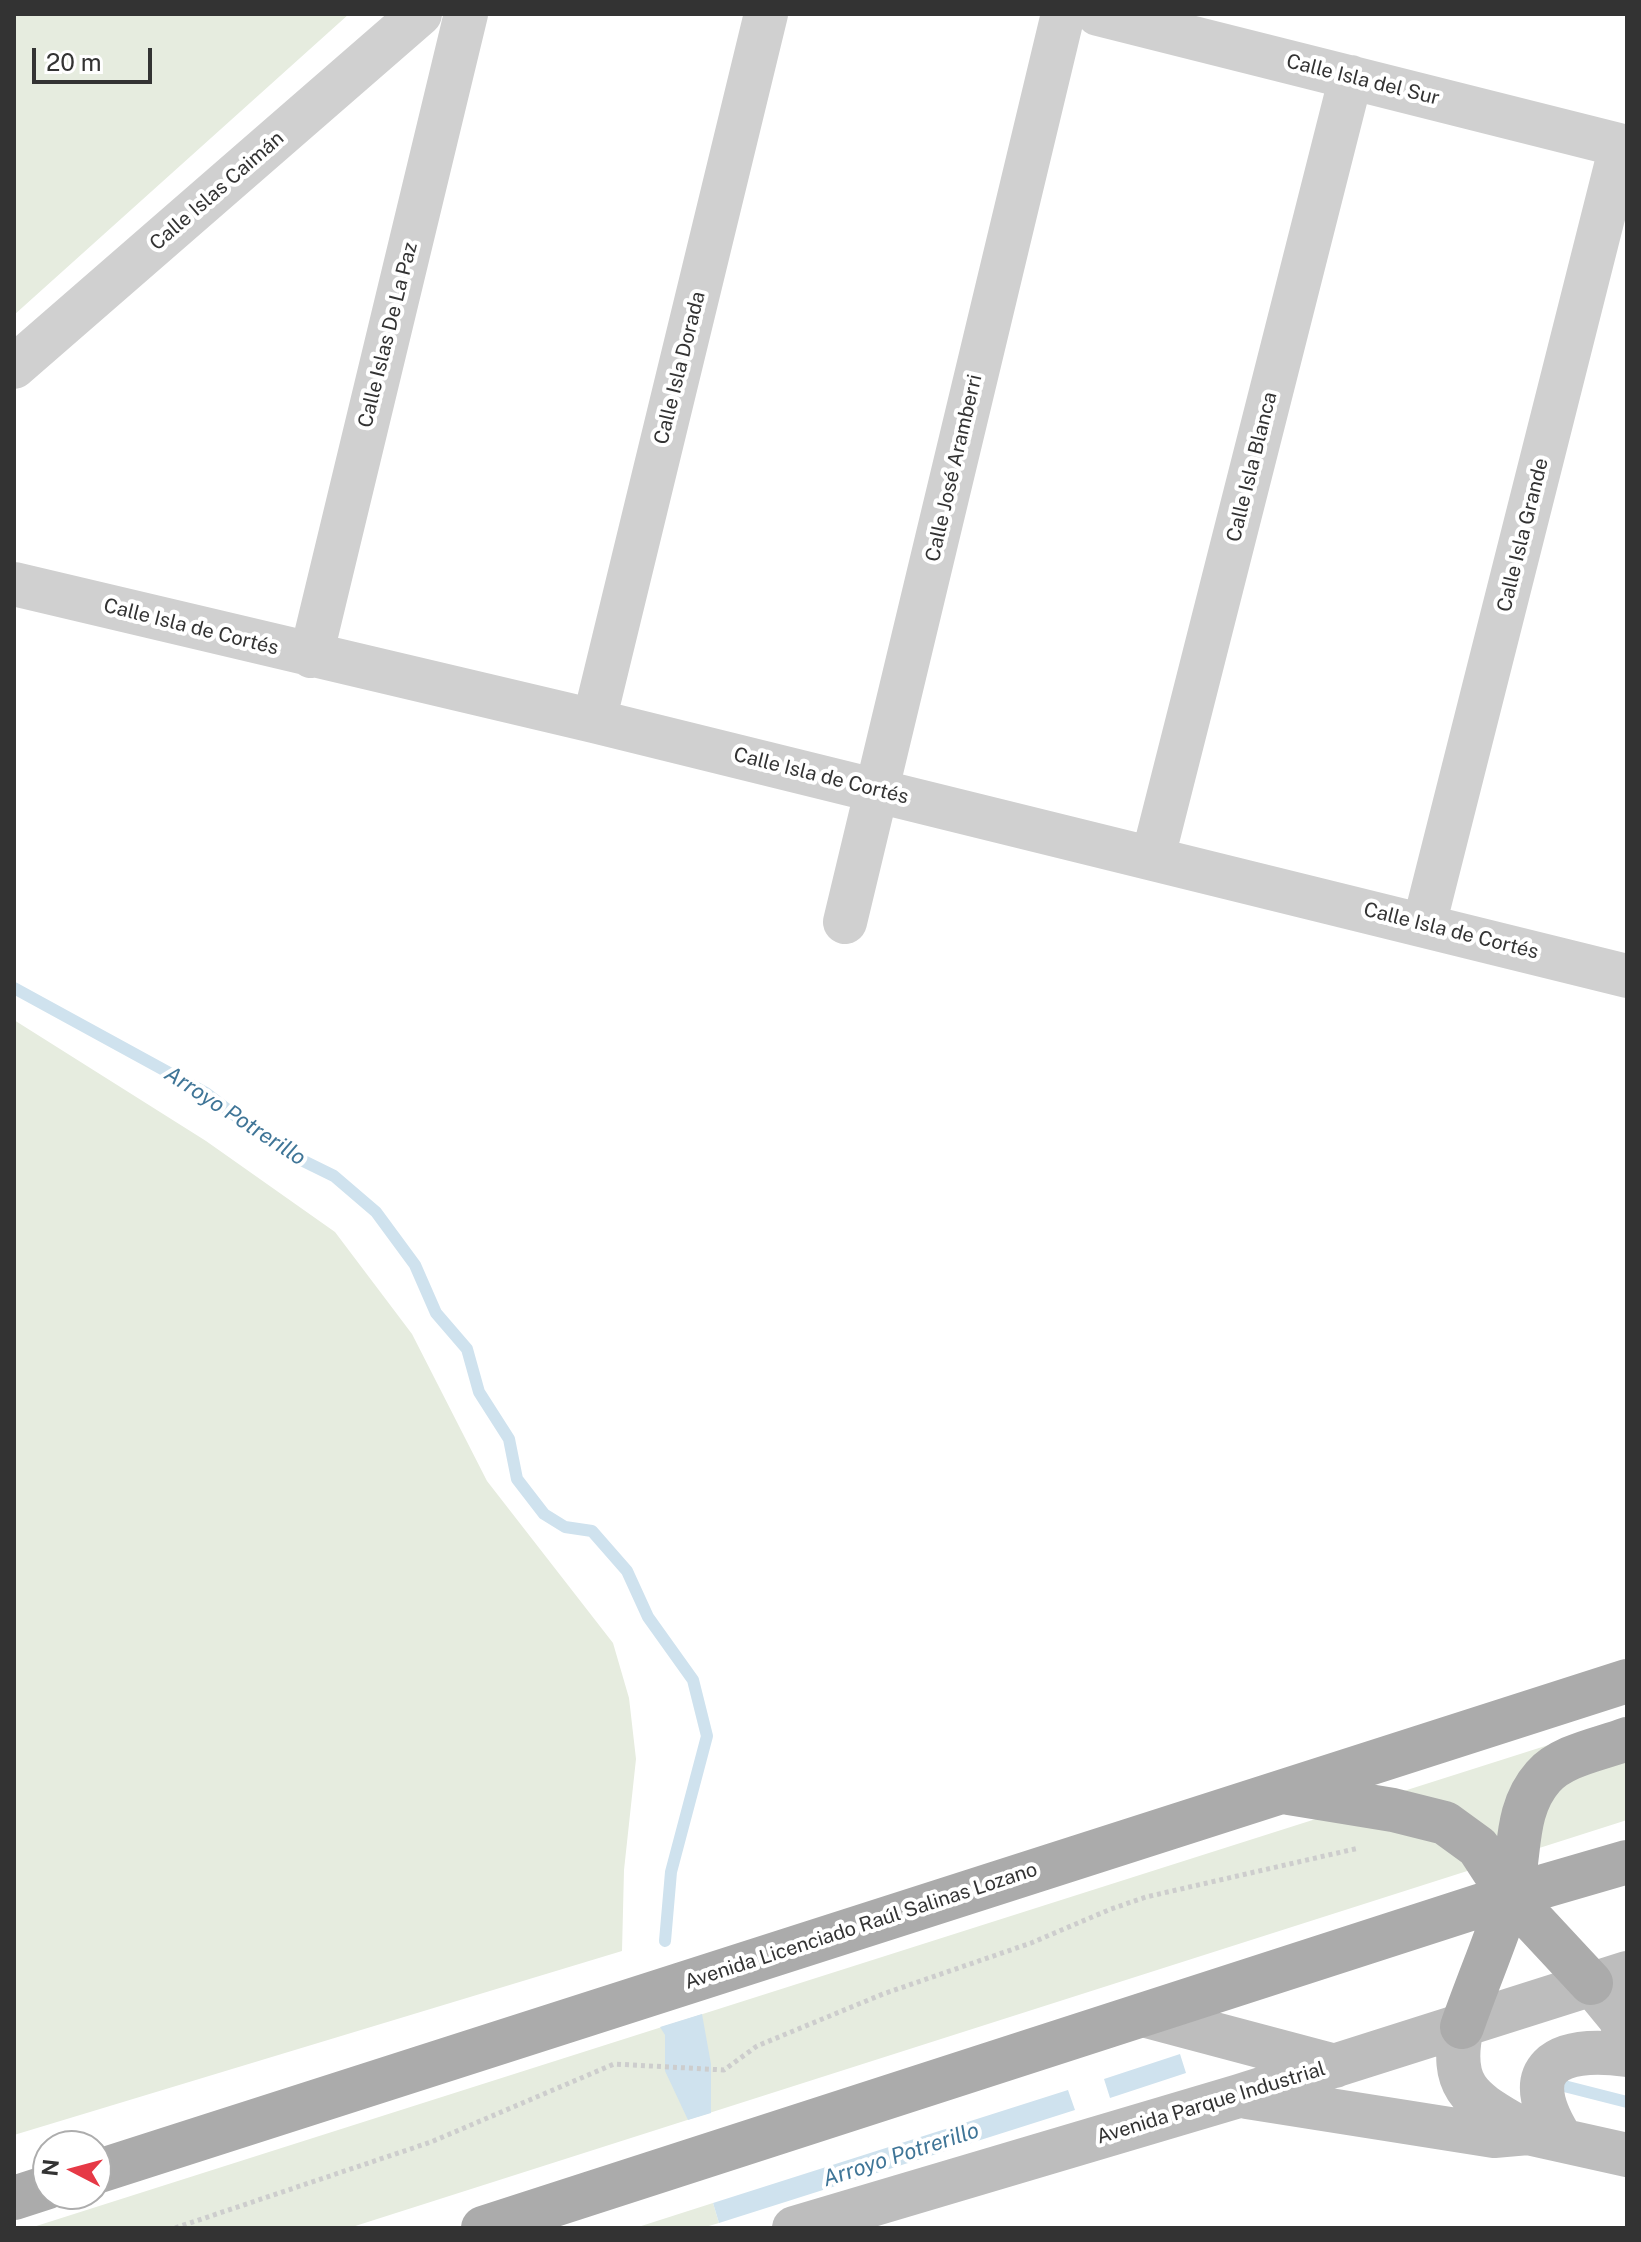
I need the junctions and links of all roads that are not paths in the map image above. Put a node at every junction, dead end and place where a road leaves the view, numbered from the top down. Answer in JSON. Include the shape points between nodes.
{"nodes":[{"id":1,"x":420,"y":14,"type":"edge"},
{"id":2,"x":466,"y":14,"type":"edge"},
{"id":3,"x":766,"y":14,"type":"edge"},
{"id":4,"x":1063,"y":14,"type":"edge"},
{"id":5,"x":1098,"y":14,"type":"edge"},
{"id":6,"x":1351,"y":77,"type":"junction"},
{"id":7,"x":1624,"y":146,"type":"edge"},
{"id":8,"x":14,"y":367,"type":"edge"},
{"id":9,"x":14,"y":584,"type":"edge"},
{"id":10,"x":311,"y":656,"type":"junction"},
{"id":11,"x":594,"y":721,"type":"junction"},
{"id":12,"x":877,"y":790,"type":"junction"},
{"id":13,"x":1153,"y":857,"type":"junction"},
{"id":14,"x":845,"y":922,"type":"dead end"},
{"id":15,"x":1424,"y":925,"type":"junction"},
{"id":16,"x":1627,"y":976,"type":"edge"},
{"id":17,"x":1627,"y":1681,"type":"edge"},
{"id":18,"x":1627,"y":1739,"type":"edge"},
{"id":19,"x":1279,"y":1791,"type":"junction"},
{"id":20,"x":1627,"y":1862,"type":"edge"},
{"id":21,"x":1510,"y":1896,"type":"junction"},
{"id":22,"x":1609,"y":1978,"type":"edge"},
{"id":23,"x":1143,"y":2015,"type":"junction"},
{"id":24,"x":1462,"y":2027,"type":"junction"},
{"id":25,"x":1627,"y":2033,"type":"edge"},
{"id":26,"x":1627,"y":2055,"type":"edge"},
{"id":27,"x":1335,"y":2066,"type":"junction"},
{"id":28,"x":1239,"y":2096,"type":"junction"},
{"id":29,"x":1545,"y":2136,"type":"junction"},
{"id":30,"x":1625,"y":2160,"type":"edge"},
{"id":31,"x":112,"y":2167,"type":"edge"},
{"id":32,"x":483,"y":2228,"type":"edge"},
{"id":33,"x":794,"y":2228,"type":"edge"}],
"edges":[{"from":1,"to":8,"type":"street","name":"Calle Islas Caimán"},
{"from":2,"to":10,"type":"street","name":"Calle Islas De La Paz"},
{"from":3,"to":11,"type":"street","name":"Calle Isla Dorada"},
{"from":4,"to":12,"type":"street","name":"Calle José Aramberri"},
{"from":5,"to":6,"type":"street","name":"Calle Isla del Sur"},
{"from":6,"to":7,"type":"street","name":"Calle Isla del Sur"},
{"from":6,"to":13,"type":"street","name":"Calle Isla Blanca"},
{"from":7,"to":15,"type":"street","name":"Calle Isla Grande"},
{"from":9,"to":10,"type":"street","name":"Calle Isla de Cortés"},
{"from":10,"to":11,"type":"street","name":"Calle Isla de Cortés"},
{"from":11,"to":12,"type":"street","name":"Calle Isla de Cortés"},
{"from":12,"to":13,"type":"street","name":"Calle Isla de Cortés"},
{"from":12,"to":14,"type":"street","name":"Calle José Aramberri"},
{"from":13,"to":15,"type":"street","name":"Calle Isla de Cortés"},
{"from":15,"to":16,"type":"street","name":"Calle Isla de Cortés"},
{"from":17,"to":19,"type":"main road","name":"Avenida Licenciado Raúl Salinas Lozano"},
{"from":18,"to":21,"type":"main road","via":[[1561,1763],[1543,1776],[1519,1828]]},
{"from":19,"to":21,"type":"main road","via":[[1445,1823],[1478,1847]]},
{"from":19,"to":31,"type":"main road","name":"Avenida Licenciado Raúl Salinas Lozano"},
{"from":20,"to":21,"type":"main road"},
{"from":21,"to":22,"type":"main road"},
{"from":21,"to":23,"type":"main road"},
{"from":21,"to":24,"type":"main road"},
{"from":22,"to":24,"type":"street","name":"Avenida Parque Industrial"},
{"from":22,"to":25,"type":"street"},
{"from":23,"to":27,"type":"street"},
{"from":23,"to":32,"type":"main road"},
{"from":24,"to":27,"type":"street","name":"Avenida Parque Industrial"},
{"from":24,"to":29,"type":"street","via":[[1457,2050],[1465,2088],[1473,2099]]},
{"from":26,"to":29,"type":"street","via":[[1579,2051],[1557,2060],[1546,2072]]},
{"from":27,"to":28,"type":"street","name":"Avenida Parque Industrial"},
{"from":28,"to":29,"type":"street","via":[[1494,2136]]},
{"from":28,"to":33,"type":"street","name":"Avenida Parque Industrial"},
{"from":29,"to":30,"type":"street"}]}
